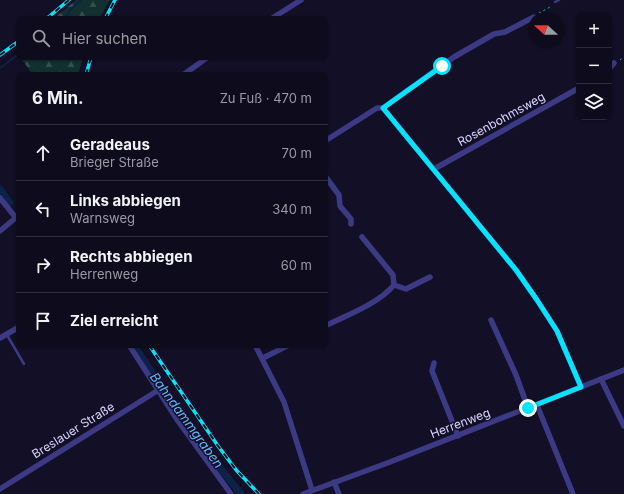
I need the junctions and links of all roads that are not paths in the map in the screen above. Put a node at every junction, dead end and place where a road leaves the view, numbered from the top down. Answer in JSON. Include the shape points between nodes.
{"nodes":[{"id":1,"x":301,"y":0,"type":"edge"},
{"id":2,"x":559,"y":0,"type":"edge"},
{"id":3,"x":555,"y":2,"type":"road end"},
{"id":4,"x":276,"y":16,"type":"edge"},
{"id":5,"x":528,"y":20,"type":"edge"},
{"id":6,"x":204,"y":60,"type":"edge"},
{"id":7,"x":614,"y":63,"type":"dead end"},
{"id":8,"x":612,"y":66,"type":"edge"},
{"id":9,"x":187,"y":72,"type":"edge"},
{"id":10,"x":576,"y":90,"type":"edge"},
{"id":11,"x":383,"y":108,"type":"junction"},
{"id":12,"x":328,"y":139,"type":"edge"},
{"id":13,"x":434,"y":170,"type":"junction"},
{"id":14,"x":328,"y":180,"type":"edge"},
{"id":15,"x":0,"y":198,"type":"edge"},
{"id":16,"x":16,"y":216,"type":"edge"},
{"id":17,"x":16,"y":219,"type":"edge"},
{"id":18,"x":351,"y":224,"type":"dead end"},
{"id":19,"x":0,"y":231,"type":"edge"},
{"id":20,"x":362,"y":237,"type":"dead end"},
{"id":21,"x":430,"y":277,"type":"dead end"},
{"id":22,"x":394,"y":285,"type":"junction"},
{"id":23,"x":491,"y":320,"type":"dead end"},
{"id":24,"x":328,"y":324,"type":"edge"},
{"id":25,"x":16,"y":329,"type":"edge"},
{"id":26,"x":7,"y":334,"type":"junction"},
{"id":27,"x":0,"y":338,"type":"edge"},
{"id":28,"x":131,"y":348,"type":"edge"},
{"id":29,"x":257,"y":348,"type":"edge"},
{"id":30,"x":283,"y":348,"type":"edge"},
{"id":31,"x":263,"y":358,"type":"junction"},
{"id":32,"x":434,"y":363,"type":"dead end"},
{"id":33,"x":24,"y":364,"type":"dead end"},
{"id":34,"x":624,"y":370,"type":"edge"},
{"id":35,"x":601,"y":379,"type":"junction"},
{"id":36,"x":581,"y":387,"type":"junction"},
{"id":37,"x":158,"y":390,"type":"junction"},
{"id":38,"x":537,"y":405,"type":"junction"},
{"id":39,"x":528,"y":408,"type":"junction"},
{"id":40,"x":624,"y":426,"type":"edge"},
{"id":41,"x":458,"y":436,"type":"junction"},
{"id":42,"x":334,"y":482,"type":"junction"},
{"id":43,"x":0,"y":488,"type":"edge"},
{"id":44,"x":312,"y":490,"type":"junction"},
{"id":45,"x":231,"y":494,"type":"edge"},
{"id":46,"x":303,"y":494,"type":"edge"},
{"id":47,"x":339,"y":494,"type":"edge"},
{"id":48,"x":573,"y":494,"type":"edge"}],
"edges":[{"from":1,"to":4,"type":"street"},
{"from":2,"to":3,"type":"lane"},
{"from":5,"to":11,"type":"street","via":[[505,32],[494,34],[454,57]]},
{"from":6,"to":9,"type":"street"},
{"from":7,"to":8,"type":"street"},
{"from":10,"to":13,"type":"street","name":"Rosenbohmsweg"},
{"from":11,"to":12,"type":"street","via":[[376,108]]},
{"from":11,"to":13,"type":"street"},
{"from":13,"to":36,"type":"street","via":[[516,270],[537,300],[557,331]]},
{"from":14,"to":18,"type":"street","via":[[339,195],[340,206],[351,219]]},
{"from":15,"to":16,"type":"street"},
{"from":17,"to":19,"type":"street"},
{"from":20,"to":22,"type":"street","via":[[393,275]]},
{"from":21,"to":22,"type":"street","via":[[406,289]]},
{"from":22,"to":24,"type":"street","via":[[373,302]]},
{"from":23,"to":39,"type":"street"},
{"from":25,"to":26,"type":"street"},
{"from":26,"to":27,"type":"street"},
{"from":26,"to":33,"type":"lane"},
{"from":28,"to":37,"type":"street"},
{"from":29,"to":31,"type":"street"},
{"from":30,"to":31,"type":"street"},
{"from":31,"to":44,"type":"street","via":[[284,402]]},
{"from":32,"to":41,"type":"street","via":[[432,371]]},
{"from":34,"to":35,"type":"street","name":"Herrenweg"},
{"from":35,"to":36,"type":"street","name":"Herrenweg"},
{"from":35,"to":40,"type":"street"},
{"from":36,"to":38,"type":"street","name":"Herrenweg"},
{"from":37,"to":43,"type":"street","name":"Breslauer Straße"},
{"from":37,"to":45,"type":"street"},
{"from":38,"to":39,"type":"street","name":"Herrenweg"},
{"from":38,"to":48,"type":"street"},
{"from":39,"to":41,"type":"street","name":"Herrenweg"},
{"from":41,"to":42,"type":"street","name":"Herrenweg"},
{"from":42,"to":44,"type":"street","name":"Herrenweg"},
{"from":42,"to":47,"type":"street"},
{"from":44,"to":46,"type":"street","name":"Herrenweg"}]}
